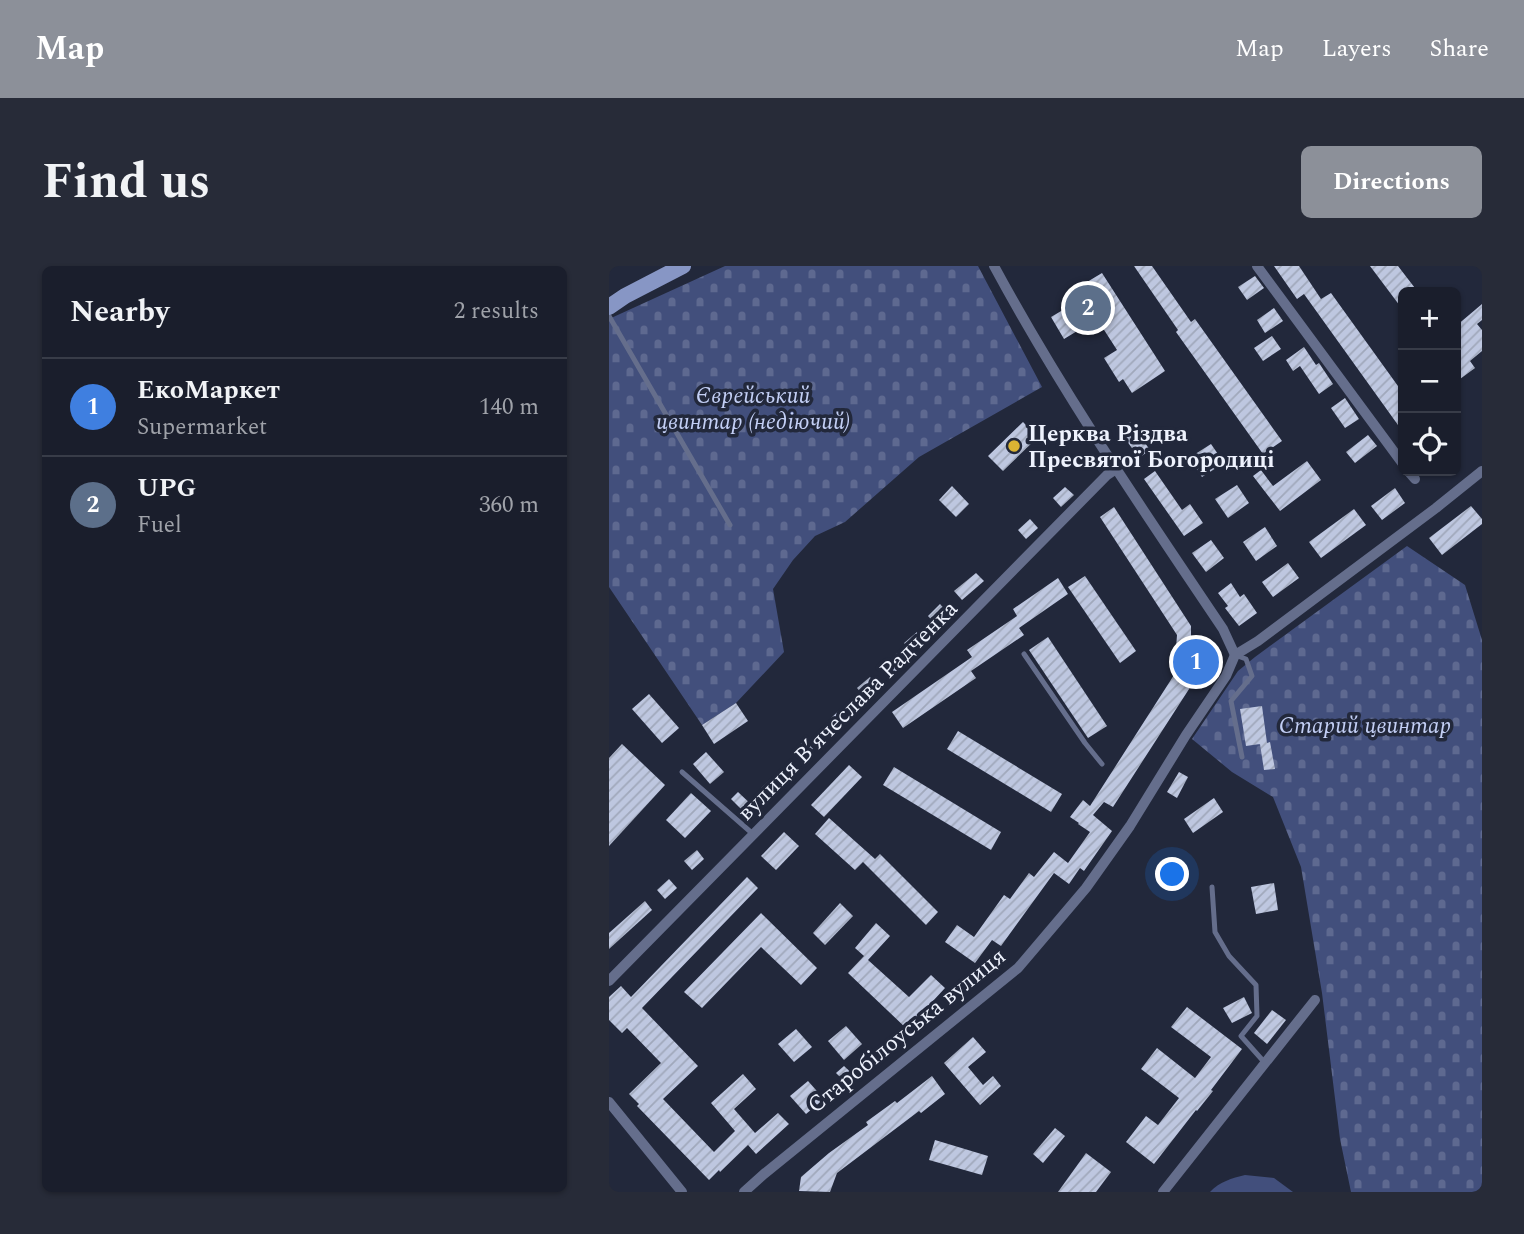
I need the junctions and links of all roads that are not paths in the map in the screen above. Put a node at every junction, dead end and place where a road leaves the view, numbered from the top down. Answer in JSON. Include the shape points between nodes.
{"nodes":[{"id":1,"x":683,"y":266,"type":"edge"},
{"id":2,"x":994,"y":266,"type":"edge"},
{"id":3,"x":1257,"y":266,"type":"edge"},
{"id":4,"x":609,"y":307,"type":"edge"},
{"id":5,"x":609,"y":316,"type":"edge"},
{"id":6,"x":1398,"y":457,"type":"edge"},
{"id":7,"x":1115,"y":469,"type":"junction"},
{"id":8,"x":1482,"y":471,"type":"edge"},
{"id":9,"x":730,"y":525,"type":"dead end"},
{"id":10,"x":1024,"y":654,"type":"dead end"},
{"id":11,"x":1235,"y":655,"type":"junction"},
{"id":12,"x":1242,"y":757,"type":"dead end"},
{"id":13,"x":1102,"y":764,"type":"dead end"},
{"id":14,"x":682,"y":772,"type":"dead end"},
{"id":15,"x":753,"y":834,"type":"junction"},
{"id":16,"x":1212,"y":887,"type":"dead end"},
{"id":17,"x":609,"y":981,"type":"edge"},
{"id":18,"x":1315,"y":1000,"type":"dead end"},
{"id":19,"x":1265,"y":1063,"type":"junction"},
{"id":20,"x":609,"y":1102,"type":"edge"},
{"id":21,"x":682,"y":1192,"type":"edge"},
{"id":22,"x":744,"y":1192,"type":"edge"},
{"id":23,"x":1163,"y":1192,"type":"edge"}],
"edges":[{"from":1,"to":4,"type":"main road"},
{"from":2,"to":7,"type":"street"},
{"from":3,"to":6,"type":"street"},
{"from":5,"to":9,"type":"lane"},
{"from":7,"to":11,"type":"street","via":[[1223,629]]},
{"from":7,"to":15,"type":"street","name":"вулиця Вʼячеслава Радченка"},
{"from":8,"to":11,"type":"street"},
{"from":10,"to":13,"type":"lane"},
{"from":11,"to":12,"type":"lane","via":[[1246,659],[1252,676],[1230,701]]},
{"from":11,"to":22,"type":"street","name":"Старобілоуська вулиця","via":[[1130,826],[1018,968]]},
{"from":14,"to":15,"type":"lane"},
{"from":15,"to":17,"type":"street","name":"вулиця Вʼячеслава Радченка"},
{"from":16,"to":19,"type":"lane","via":[[1216,932],[1229,956],[1256,985],[1257,1016],[1241,1036]]},
{"from":18,"to":19,"type":"street"},
{"from":19,"to":23,"type":"street"},
{"from":20,"to":21,"type":"street"}]}
